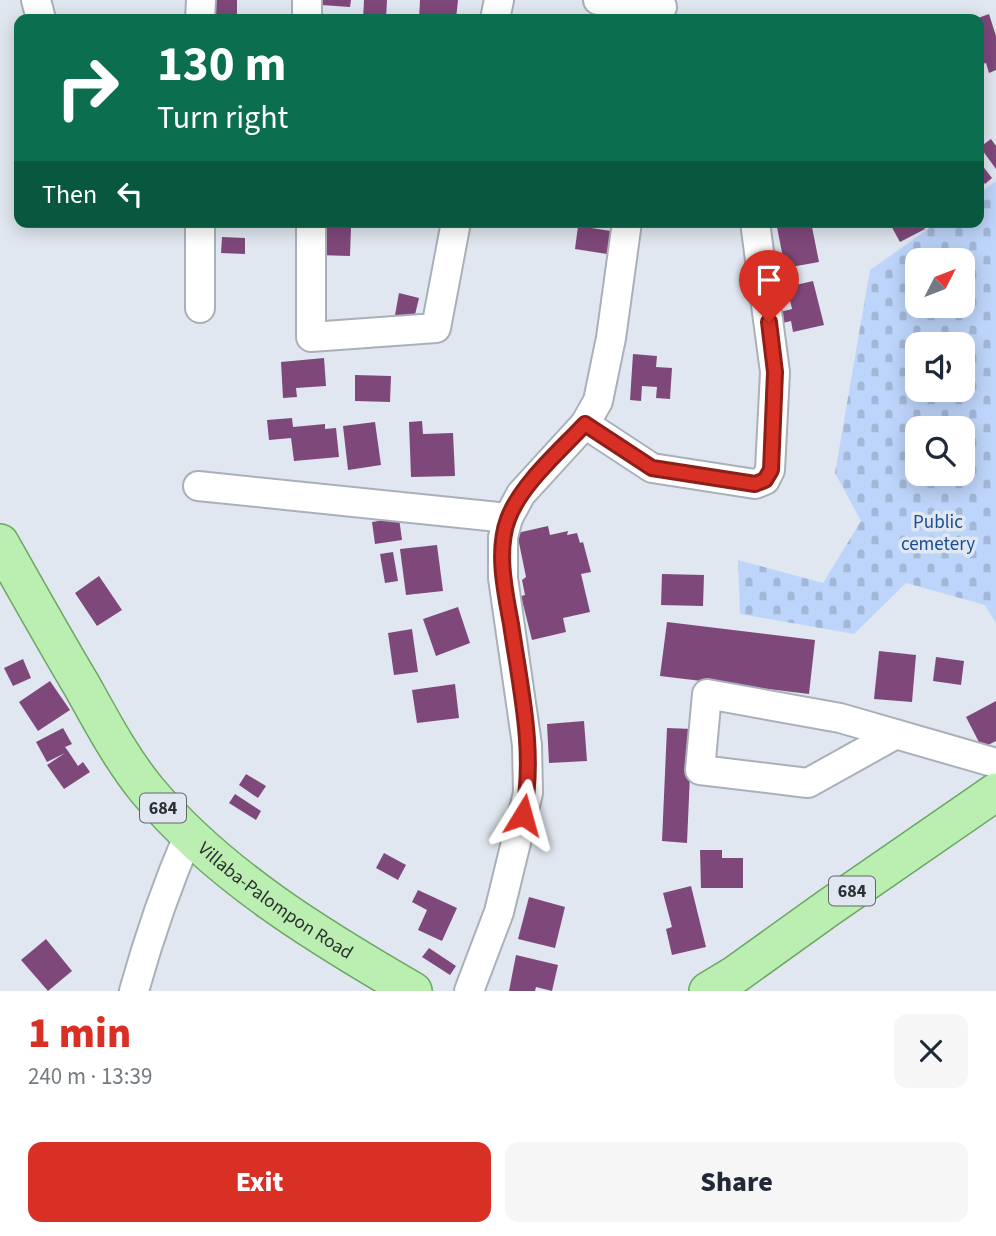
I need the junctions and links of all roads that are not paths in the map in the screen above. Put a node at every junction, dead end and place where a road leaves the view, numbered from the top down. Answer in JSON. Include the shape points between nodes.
{"nodes":[{"id":1,"x":597,"y":0,"type":"edge"},
{"id":2,"x":662,"y":9,"type":"edge"},
{"id":3,"x":200,"y":228,"type":"edge"},
{"id":4,"x":311,"y":228,"type":"edge"},
{"id":5,"x":455,"y":228,"type":"edge"},
{"id":6,"x":626,"y":228,"type":"edge"},
{"id":7,"x":756,"y":228,"type":"edge"},
{"id":8,"x":200,"y":308,"type":"dead end"},
{"id":9,"x":585,"y":424,"type":"junction"},
{"id":10,"x":198,"y":486,"type":"dead end"},
{"id":11,"x":508,"y":518,"type":"junction"},
{"id":12,"x":0,"y":543,"type":"edge"},
{"id":13,"x":896,"y":734,"type":"junction"},
{"id":14,"x":996,"y":763,"type":"edge"},
{"id":15,"x":996,"y":792,"type":"edge"},
{"id":16,"x":189,"y":834,"type":"junction"},
{"id":17,"x":134,"y":991,"type":"edge"},
{"id":18,"x":413,"y":991,"type":"edge"},
{"id":19,"x":470,"y":991,"type":"edge"},
{"id":20,"x":708,"y":991,"type":"edge"}],
"edges":[{"from":1,"to":2,"type":"street"},
{"from":3,"to":8,"type":"street"},
{"from":4,"to":5,"type":"street","via":[[311,337],[436,328]]},
{"from":6,"to":9,"type":"street","via":[[598,401]]},
{"from":7,"to":9,"type":"street","via":[[775,372],[771,470],[765,480],[755,484],[652,468]]},
{"from":9,"to":11,"type":"street","via":[[521,494]]},
{"from":10,"to":11,"type":"street"},
{"from":11,"to":19,"type":"street","via":[[503,578],[522,694],[528,793],[499,912]]},
{"from":12,"to":16,"type":"main road","name":"Villaba-Palompon Road","number":"684","via":[[118,751],[145,788]]},
{"from":13,"to":13,"type":"street","via":[[840,718],[707,694],[700,770],[808,783]]},
{"from":13,"to":14,"type":"street"},
{"from":15,"to":20,"type":"main road","number":"684"},
{"from":16,"to":17,"type":"street"},
{"from":16,"to":18,"type":"main road","name":"Villaba-Palompon Road","number":"684","via":[[274,903]]}]}
